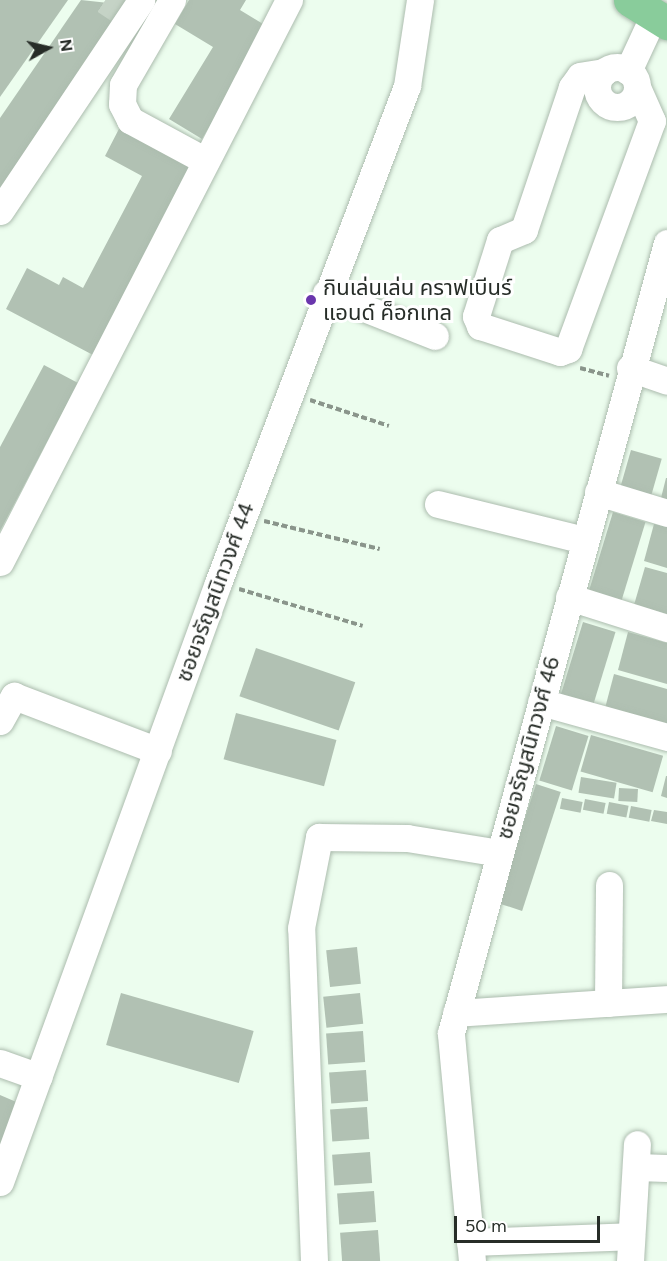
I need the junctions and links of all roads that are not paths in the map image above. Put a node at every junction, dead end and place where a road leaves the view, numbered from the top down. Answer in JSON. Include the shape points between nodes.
{"nodes":[{"id":1,"x":141,"y":0,"type":"edge"},
{"id":2,"x":172,"y":0,"type":"edge"},
{"id":3,"x":289,"y":0,"type":"edge"},
{"id":4,"x":420,"y":0,"type":"edge"},
{"id":5,"x":650,"y":12,"type":"edge"},
{"id":6,"x":623,"y":77,"type":"junction"},
{"id":7,"x":206,"y":161,"type":"junction"},
{"id":8,"x":0,"y":212,"type":"edge"},
{"id":9,"x":667,"y":244,"type":"edge"},
{"id":10,"x":326,"y":293,"type":"junction"},
{"id":11,"x":435,"y":336,"type":"dead end"},
{"id":12,"x":628,"y":375,"type":"junction"},
{"id":13,"x":667,"y":381,"type":"edge"},
{"id":14,"x":598,"y":492,"type":"junction"},
{"id":15,"x":438,"y":504,"type":"dead end"},
{"id":16,"x":667,"y":513,"type":"edge"},
{"id":17,"x":585,"y":540,"type":"junction"},
{"id":18,"x":0,"y":562,"type":"edge"},
{"id":19,"x":569,"y":597,"type":"junction"},
{"id":20,"x":667,"y":628,"type":"edge"},
{"id":21,"x":540,"y":702,"type":"junction"},
{"id":22,"x":0,"y":720,"type":"edge"},
{"id":23,"x":667,"y":737,"type":"edge"},
{"id":24,"x":158,"y":751,"type":"junction"},
{"id":25,"x":500,"y":853,"type":"junction"},
{"id":26,"x":609,"y":885,"type":"dead end"},
{"id":27,"x":667,"y":999,"type":"edge"},
{"id":28,"x":608,"y":1003,"type":"junction"},
{"id":29,"x":456,"y":1012,"type":"junction"},
{"id":30,"x":0,"y":1063,"type":"edge"},
{"id":31,"x":39,"y":1077,"type":"junction"},
{"id":32,"x":667,"y":1168,"type":"edge"},
{"id":33,"x":0,"y":1182,"type":"edge"},
{"id":34,"x":630,"y":1248,"type":"edge"},
{"id":35,"x":471,"y":1251,"type":"edge"},
{"id":36,"x":314,"y":1261,"type":"edge"}],
"edges":[{"from":1,"to":8,"type":"street"},
{"from":2,"to":7,"type":"street","via":[[123,85],[122,104],[130,120]]},
{"from":3,"to":7,"type":"street"},
{"from":4,"to":10,"type":"street","name":"ซอยจรัญสนิทวงศ์ 44","via":[[407,86]]},
{"from":5,"to":6,"type":"street"},
{"from":6,"to":6,"type":"street","via":[[652,121],[568,349],[560,352],[480,326],[476,316],[500,240],[523,232],[572,87],[580,76]]},
{"from":7,"to":18,"type":"street"},
{"from":9,"to":12,"type":"street","name":"ซอยจรัญสนิทวงศ์ 46"},
{"from":10,"to":11,"type":"street"},
{"from":10,"to":24,"type":"street","name":"ซอยจรัญสนิทวงศ์ 44"},
{"from":12,"to":13,"type":"street"},
{"from":12,"to":14,"type":"street","name":"ซอยจรัญสนิทวงศ์ 46"},
{"from":14,"to":16,"type":"street"},
{"from":14,"to":17,"type":"street","name":"ซอยจรัญสนิทวงศ์ 46"},
{"from":15,"to":17,"type":"street"},
{"from":17,"to":19,"type":"street","name":"ซอยจรัญสนิทวงศ์ 46"},
{"from":19,"to":20,"type":"street"},
{"from":19,"to":21,"type":"street","name":"ซอยจรัญสนิทวงศ์ 46"},
{"from":21,"to":23,"type":"street"},
{"from":21,"to":25,"type":"street","name":"ซอยจรัญสนิทวงศ์ 46"},
{"from":22,"to":24,"type":"street","via":[[14,696]]},
{"from":24,"to":31,"type":"street","name":"ซอยจรัญสนิทวงศ์ 44"},
{"from":25,"to":29,"type":"street","name":"ซอยจรัญสนิทวงศ์ 46"},
{"from":25,"to":36,"type":"street","via":[[407,838],[319,837],[301,928]]},
{"from":26,"to":28,"type":"street"},
{"from":27,"to":28,"type":"street"},
{"from":28,"to":29,"type":"street"},
{"from":29,"to":35,"type":"street","name":"ซอยจรัญสนิทวงศ์ 46","via":[[451,1033]]},
{"from":30,"to":31,"type":"street"},
{"from":31,"to":33,"type":"street","name":"ซอยจรัญสนิทวงศ์ 44"},
{"from":32,"to":34,"type":"street","via":[[637,1156]]},
{"from":34,"to":35,"type":"street"}]}
